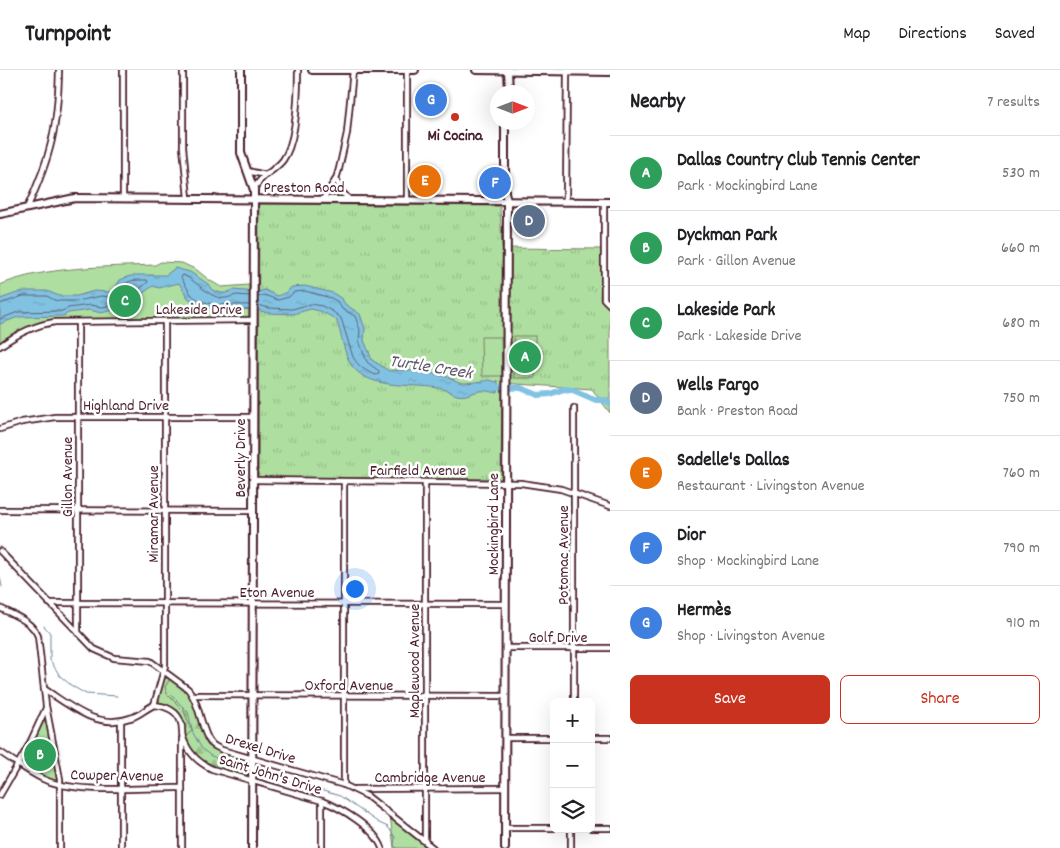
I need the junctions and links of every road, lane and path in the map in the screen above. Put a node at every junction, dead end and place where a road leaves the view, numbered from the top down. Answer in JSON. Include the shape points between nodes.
{"nodes":[{"id":1,"x":59,"y":70,"type":"edge"},
{"id":2,"x":123,"y":70,"type":"edge"},
{"id":3,"x":183,"y":70,"type":"edge"},
{"id":4,"x":241,"y":70,"type":"edge"},
{"id":5,"x":298,"y":70,"type":"edge"},
{"id":6,"x":312,"y":70,"type":"edge"},
{"id":7,"x":353,"y":70,"type":"edge"},
{"id":8,"x":405,"y":70,"type":"edge"},
{"id":9,"x":416,"y":70,"type":"edge"},
{"id":10,"x":476,"y":70,"type":"edge"},
{"id":11,"x":508,"y":70,"type":"edge"},
{"id":12,"x":566,"y":71,"type":"edge"},
{"id":13,"x":610,"y":72,"type":"edge"},
{"id":14,"x":507,"y":85,"type":"edge"},
{"id":15,"x":507,"y":130,"type":"edge"},
{"id":16,"x":248,"y":171,"type":"junction"},
{"id":17,"x":266,"y":175,"type":"junction"},
{"id":18,"x":336,"y":179,"type":"junction"},
{"id":19,"x":254,"y":190,"type":"junction"},
{"id":20,"x":123,"y":198,"type":"junction"},
{"id":21,"x":188,"y":198,"type":"junction"},
{"id":22,"x":254,"y":199,"type":"junction"},
{"id":23,"x":323,"y":200,"type":"junction"},
{"id":24,"x":350,"y":200,"type":"junction"},
{"id":25,"x":407,"y":200,"type":"junction"},
{"id":26,"x":507,"y":201,"type":"junction"},
{"id":27,"x":566,"y":201,"type":"junction"},
{"id":28,"x":607,"y":202,"type":"edge"},
{"id":29,"x":27,"y":208,"type":"junction"},
{"id":30,"x":0,"y":214,"type":"edge"},
{"id":31,"x":610,"y":306,"type":"edge"},
{"id":32,"x":253,"y":317,"type":"junction"},
{"id":33,"x":165,"y":321,"type":"junction"},
{"id":34,"x":78,"y":322,"type":"junction"},
{"id":35,"x":0,"y":346,"type":"edge"},
{"id":36,"x":574,"y":408,"type":"dead end"},
{"id":37,"x":78,"y":417,"type":"junction"},
{"id":38,"x":165,"y":417,"type":"junction"},
{"id":39,"x":253,"y":417,"type":"junction"},
{"id":40,"x":0,"y":429,"type":"edge"},
{"id":41,"x":253,"y":480,"type":"junction"},
{"id":42,"x":344,"y":482,"type":"junction"},
{"id":43,"x":426,"y":482,"type":"junction"},
{"id":44,"x":506,"y":483,"type":"junction"},
{"id":45,"x":574,"y":493,"type":"junction"},
{"id":46,"x":610,"y":506,"type":"edge"},
{"id":47,"x":0,"y":510,"type":"edge"},
{"id":48,"x":78,"y":510,"type":"junction"},
{"id":49,"x":165,"y":510,"type":"junction"},
{"id":50,"x":253,"y":510,"type":"junction"},
{"id":51,"x":0,"y":551,"type":"edge"},
{"id":52,"x":78,"y":602,"type":"junction"},
{"id":53,"x":49,"y":603,"type":"junction"},
{"id":54,"x":165,"y":603,"type":"junction"},
{"id":55,"x":252,"y":603,"type":"junction"},
{"id":56,"x":344,"y":603,"type":"junction"},
{"id":57,"x":426,"y":604,"type":"junction"},
{"id":58,"x":506,"y":604,"type":"junction"},
{"id":59,"x":0,"y":608,"type":"edge"},
{"id":60,"x":78,"y":633,"type":"junction"},
{"id":61,"x":506,"y":648,"type":"junction"},
{"id":62,"x":574,"y":648,"type":"junction"},
{"id":63,"x":610,"y":648,"type":"edge"},
{"id":64,"x":164,"y":671,"type":"junction"},
{"id":65,"x":44,"y":689,"type":"junction"},
{"id":66,"x":193,"y":695,"type":"junction"},
{"id":67,"x":252,"y":695,"type":"junction"},
{"id":68,"x":344,"y":696,"type":"junction"},
{"id":69,"x":425,"y":696,"type":"junction"},
{"id":70,"x":506,"y":696,"type":"junction"},
{"id":71,"x":574,"y":698,"type":"edge"},
{"id":72,"x":154,"y":705,"type":"junction"},
{"id":73,"x":46,"y":706,"type":"junction"},
{"id":74,"x":121,"y":721,"type":"junction"},
{"id":75,"x":182,"y":736,"type":"junction"},
{"id":76,"x":506,"y":738,"type":"junction"},
{"id":77,"x":550,"y":738,"type":"edge"},
{"id":78,"x":595,"y":738,"type":"edge"},
{"id":79,"x":610,"y":738,"type":"edge"},
{"id":80,"x":0,"y":752,"type":"edge"},
{"id":81,"x":252,"y":758,"type":"junction"},
{"id":82,"x":19,"y":764,"type":"junction"},
{"id":83,"x":252,"y":781,"type":"junction"},
{"id":84,"x":60,"y":785,"type":"junction"},
{"id":85,"x":344,"y":785,"type":"junction"},
{"id":86,"x":121,"y":788,"type":"junction"},
{"id":87,"x":182,"y":788,"type":"junction"},
{"id":88,"x":425,"y":788,"type":"junction"},
{"id":89,"x":505,"y":788,"type":"junction"},
{"id":90,"x":354,"y":789,"type":"junction"},
{"id":91,"x":0,"y":795,"type":"edge"},
{"id":92,"x":322,"y":801,"type":"junction"},
{"id":93,"x":505,"y":828,"type":"junction"},
{"id":94,"x":550,"y":828,"type":"edge"},
{"id":95,"x":595,"y":828,"type":"edge"},
{"id":96,"x":610,"y":828,"type":"edge"},
{"id":97,"x":571,"y":833,"type":"edge"},
{"id":98,"x":425,"y":841,"type":"junction"},
{"id":99,"x":60,"y":848,"type":"edge"},
{"id":100,"x":121,"y":848,"type":"edge"},
{"id":101,"x":182,"y":848,"type":"edge"},
{"id":102,"x":252,"y":848,"type":"edge"},
{"id":103,"x":322,"y":848,"type":"edge"},
{"id":104,"x":382,"y":848,"type":"edge"},
{"id":105,"x":432,"y":848,"type":"edge"},
{"id":106,"x":505,"y":848,"type":"edge"},
{"id":107,"x":571,"y":848,"type":"edge"}],
"edges":[{"from":1,"to":29,"type":"street","via":[[53,137],[44,169]]},
{"from":2,"to":20,"type":"street"},
{"from":3,"to":21,"type":"street","via":[[183,147]]},
{"from":4,"to":16,"type":"main road","name":"Beverly Drive","via":[[241,144]]},
{"from":5,"to":17,"type":"street","via":[[298,102],[290,146],[282,162]]},
{"from":6,"to":7,"type":"main road"},
{"from":7,"to":8,"type":"main road"},
{"from":7,"to":18,"type":"street","via":[[347,133]]},
{"from":8,"to":9,"type":"main road"},
{"from":8,"to":25,"type":"street"},
{"from":10,"to":11,"type":"main road"},
{"from":11,"to":12,"type":"main road"},
{"from":11,"to":14,"type":"main road"},
{"from":12,"to":13,"type":"main road"},
{"from":12,"to":27,"type":"street"},
{"from":15,"to":26,"type":"main road","name":"Mockingbird Lane"},
{"from":16,"to":17,"type":"street"},
{"from":16,"to":19,"type":"main road","name":"Beverly Drive"},
{"from":17,"to":19,"type":"street","via":[[258,180]]},
{"from":18,"to":23,"type":"street"},
{"from":18,"to":24,"type":"street"},
{"from":19,"to":22,"type":"main road","name":"Beverly Drive"},
{"from":20,"to":21,"type":"main road","name":"Preston Road"},
{"from":20,"to":29,"type":"main road","name":"Preston Road","via":[[75,198]]},
{"from":21,"to":22,"type":"main road","name":"Preston Road"},
{"from":22,"to":23,"type":"main road","name":"Preston Road"},
{"from":22,"to":32,"type":"main road","name":"Beverly Drive"},
{"from":23,"to":24,"type":"main road","name":"Preston Road"},
{"from":24,"to":25,"type":"main road","name":"Preston Road"},
{"from":25,"to":26,"type":"main road","name":"Preston Road"},
{"from":26,"to":27,"type":"main road","name":"Preston Road"},
{"from":26,"to":44,"type":"main road","name":"Mockingbird Lane"},
{"from":27,"to":28,"type":"main road","name":"Preston Road"},
{"from":28,"to":31,"type":"street","via":[[604,299]]},
{"from":29,"to":30,"type":"main road","name":"Preston Road"},
{"from":32,"to":33,"type":"street","name":"Lakeside Drive"},
{"from":32,"to":39,"type":"main road","name":"Beverly Drive"},
{"from":33,"to":34,"type":"street","name":"Lakeside Drive"},
{"from":33,"to":38,"type":"street","name":"Miramar Avenue"},
{"from":34,"to":35,"type":"street","name":"Lakeside Drive","via":[[38,325]]},
{"from":34,"to":37,"type":"street","name":"Gillon Avenue"},
{"from":36,"to":45,"type":"street","name":"Potomac Avenue"},
{"from":37,"to":38,"type":"street","name":"Highland Drive"},
{"from":37,"to":40,"type":"street","name":"Highland Drive","via":[[35,419]]},
{"from":37,"to":48,"type":"street","name":"Gillon Avenue"},
{"from":38,"to":39,"type":"street","name":"Highland Drive"},
{"from":38,"to":49,"type":"street","name":"Miramar Avenue"},
{"from":39,"to":41,"type":"main road","name":"Beverly Drive"},
{"from":41,"to":42,"type":"street","name":"Fairfield Avenue"},
{"from":41,"to":50,"type":"main road","name":"Beverly Drive"},
{"from":42,"to":43,"type":"street","name":"Fairfield Avenue"},
{"from":42,"to":56,"type":"street"},
{"from":43,"to":44,"type":"street","name":"Fairfield Avenue"},
{"from":43,"to":57,"type":"street","name":"Maplewood Avenue"},
{"from":44,"to":45,"type":"street","name":"Fairfield Avenue","via":[[542,485]]},
{"from":44,"to":58,"type":"main road","name":"Mockingbird Lane"},
{"from":45,"to":46,"type":"street","name":"Fairfield Avenue"},
{"from":45,"to":62,"type":"street","name":"Potomac Avenue"},
{"from":47,"to":48,"type":"street"},
{"from":48,"to":49,"type":"street"},
{"from":48,"to":52,"type":"street","name":"Gillon Avenue"},
{"from":49,"to":50,"type":"street"},
{"from":49,"to":54,"type":"street","name":"Miramar Avenue"},
{"from":50,"to":55,"type":"main road","name":"Beverly Drive"},
{"from":51,"to":53,"type":"street","name":"Drexel Drive"},
{"from":52,"to":53,"type":"street","name":"Eton Avenue"},
{"from":52,"to":54,"type":"street","name":"Eton Avenue"},
{"from":52,"to":60,"type":"street","name":"Gillon Avenue"},
{"from":53,"to":60,"type":"street","name":"Drexel Drive"},
{"from":54,"to":55,"type":"street","name":"Eton Avenue"},
{"from":54,"to":64,"type":"street","name":"Miramar Avenue"},
{"from":55,"to":56,"type":"street","name":"Eton Avenue"},
{"from":55,"to":67,"type":"main road","name":"Beverly Drive"},
{"from":56,"to":57,"type":"street","name":"Eton Avenue"},
{"from":56,"to":68,"type":"street"},
{"from":57,"to":58,"type":"street","name":"Eton Avenue"},
{"from":57,"to":69,"type":"street","name":"Maplewood Avenue"},
{"from":58,"to":61,"type":"main road","name":"Mockingbird Lane"},
{"from":59,"to":65,"type":"street","via":[[28,623],[36,632]]},
{"from":60,"to":64,"type":"street","name":"Drexel Drive","via":[[105,655],[150,660]]},
{"from":61,"to":62,"type":"street","name":"Golf Drive"},
{"from":61,"to":70,"type":"main road","name":"Mockingbird Lane"},
{"from":62,"to":63,"type":"street","name":"Golf Drive"},
{"from":62,"to":71,"type":"street","name":"Potomac Avenue"},
{"from":64,"to":66,"type":"street","name":"Drexel Drive"},
{"from":64,"to":72,"type":"street","name":"Miramar Avenue"},
{"from":65,"to":73,"type":"street"},
{"from":65,"to":74,"type":"street","via":[[90,718]]},
{"from":66,"to":67,"type":"street","name":"Oxford Avenue"},
{"from":66,"to":81,"type":"street","name":"Drexel Drive","via":[[212,744]]},
{"from":67,"to":68,"type":"street","name":"Oxford Avenue"},
{"from":67,"to":81,"type":"main road","name":"Beverly Drive"},
{"from":68,"to":69,"type":"street","name":"Oxford Avenue"},
{"from":68,"to":85,"type":"street"},
{"from":69,"to":70,"type":"street","name":"Oxford Avenue"},
{"from":69,"to":88,"type":"street","name":"Maplewood Avenue"},
{"from":70,"to":76,"type":"main road","name":"Mockingbird Lane"},
{"from":72,"to":74,"type":"street"},
{"from":72,"to":75,"type":"street","name":"Saint John's Drive","via":[[177,714]]},
{"from":73,"to":82,"type":"street"},
{"from":73,"to":84,"type":"street"},
{"from":74,"to":86,"type":"street"},
{"from":75,"to":83,"type":"street","name":"Saint John's Drive","via":[[190,752],[201,763]]},
{"from":75,"to":87,"type":"street"},
{"from":76,"to":77,"type":"street"},
{"from":76,"to":89,"type":"main road","name":"Mockingbird Lane"},
{"from":78,"to":79,"type":"street"},
{"from":80,"to":82,"type":"street","name":"Cowper Avenue"},
{"from":81,"to":83,"type":"main road","name":"Beverly Drive"},
{"from":81,"to":85,"type":"street","name":"Drexel Drive"},
{"from":82,"to":84,"type":"street","name":"Cowper Avenue","via":[[42,779]]},
{"from":82,"to":91,"type":"street"},
{"from":83,"to":92,"type":"street","name":"Saint John's Drive"},
{"from":83,"to":102,"type":"main road","name":"Beverly Drive"},
{"from":84,"to":86,"type":"street","name":"Cowper Avenue"},
{"from":84,"to":99,"type":"street"},
{"from":85,"to":90,"type":"street","name":"Drexel Drive"},
{"from":86,"to":87,"type":"street","name":"Cowper Avenue"},
{"from":86,"to":100,"type":"street"},
{"from":87,"to":101,"type":"street"},
{"from":88,"to":89,"type":"street","name":"Cambridge Avenue"},
{"from":88,"to":90,"type":"street","name":"Cambridge Avenue"},
{"from":88,"to":98,"type":"street","name":"Maplewood Avenue"},
{"from":89,"to":93,"type":"main road","name":"Mockingbird Lane"},
{"from":90,"to":98,"type":"street","name":"Drexel Drive"},
{"from":92,"to":103,"type":"street"},
{"from":92,"to":104,"type":"street","name":"Saint John's Drive","via":[[349,815],[376,837]]},
{"from":93,"to":94,"type":"street"},
{"from":93,"to":106,"type":"main road","name":"Mockingbird Lane"},
{"from":95,"to":96,"type":"street"},
{"from":97,"to":107,"type":"street"},
{"from":98,"to":105,"type":"street","name":"Drexel Drive"}]}
